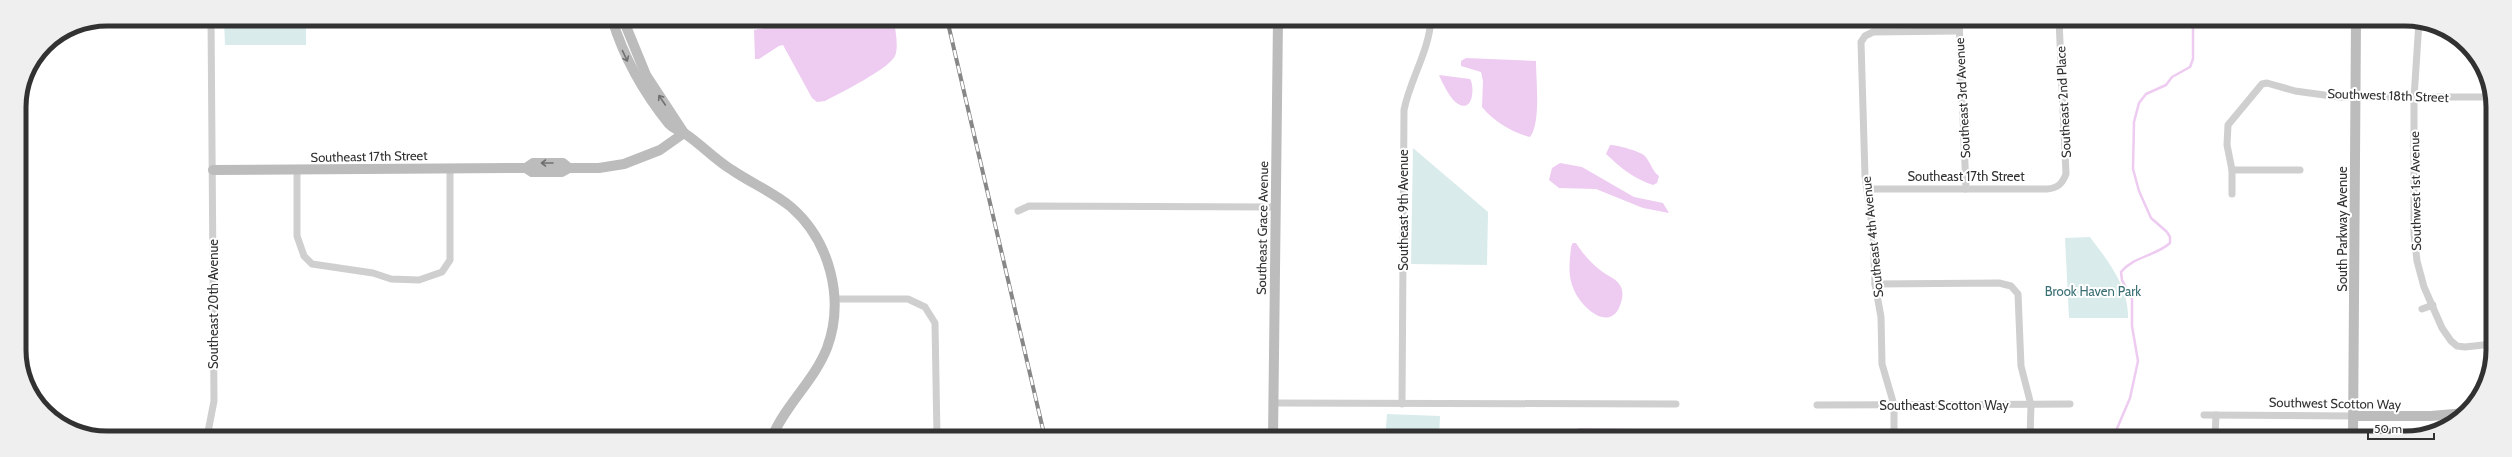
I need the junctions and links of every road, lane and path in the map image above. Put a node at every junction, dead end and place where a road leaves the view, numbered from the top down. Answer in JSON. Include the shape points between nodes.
{"nodes":[{"id":1,"x":211,"y":26,"type":"edge"},
{"id":2,"x":614,"y":26,"type":"edge"},
{"id":3,"x":625,"y":26,"type":"edge"},
{"id":4,"x":1278,"y":26,"type":"edge"},
{"id":5,"x":1430,"y":26,"type":"edge"},
{"id":6,"x":1958,"y":26,"type":"edge"},
{"id":7,"x":2059,"y":26,"type":"edge"},
{"id":8,"x":2356,"y":26,"type":"edge"},
{"id":9,"x":2419,"y":28,"type":"edge"},
{"id":10,"x":1958,"y":31,"type":"junction"},
{"id":11,"x":2355,"y":97,"type":"junction"},
{"id":12,"x":2485,"y":97,"type":"edge"},
{"id":13,"x":2414,"y":98,"type":"junction"},
{"id":14,"x":684,"y":133,"type":"junction"},
{"id":15,"x":450,"y":168,"type":"junction"},
{"id":16,"x":213,"y":170,"type":"junction"},
{"id":17,"x":297,"y":170,"type":"junction"},
{"id":18,"x":2232,"y":170,"type":"junction"},
{"id":19,"x":2300,"y":170,"type":"dead end"},
{"id":20,"x":2062,"y":183,"type":"joint"},
{"id":21,"x":1867,"y":189,"type":"junction"},
{"id":22,"x":1966,"y":189,"type":"junction"},
{"id":23,"x":2232,"y":194,"type":"dead end"},
{"id":24,"x":1276,"y":207,"type":"junction"},
{"id":25,"x":1018,"y":211,"type":"dead end"},
{"id":26,"x":1875,"y":284,"type":"junction"},
{"id":27,"x":834,"y":299,"type":"junction"},
{"id":28,"x":2433,"y":305,"type":"junction"},
{"id":29,"x":2422,"y":309,"type":"dead end"},
{"id":30,"x":2486,"y":345,"type":"edge"},
{"id":31,"x":1273,"y":403,"type":"junction"},
{"id":32,"x":1402,"y":404,"type":"junction"},
{"id":33,"x":1676,"y":404,"type":"dead end"},
{"id":34,"x":2070,"y":404,"type":"dead end"},
{"id":35,"x":1817,"y":405,"type":"dead end"},
{"id":36,"x":1894,"y":405,"type":"junction"},
{"id":37,"x":2031,"y":405,"type":"junction"},
{"id":38,"x":2454,"y":414,"type":"edge"},
{"id":39,"x":2204,"y":415,"type":"dead end"},
{"id":40,"x":2216,"y":415,"type":"junction"},
{"id":41,"x":2354,"y":416,"type":"junction"},
{"id":42,"x":208,"y":431,"type":"edge"},
{"id":43,"x":775,"y":431,"type":"edge"},
{"id":44,"x":937,"y":431,"type":"edge"},
{"id":45,"x":1273,"y":431,"type":"edge"},
{"id":46,"x":1894,"y":431,"type":"edge"},
{"id":47,"x":2030,"y":431,"type":"edge"},
{"id":48,"x":2215,"y":431,"type":"edge"},
{"id":49,"x":2353,"y":431,"type":"edge"}],
"edges":[{"from":1,"to":16,"type":"street","name":"Southeast 20th Avenue"},
{"from":2,"to":14,"type":"street","one_way":true,"via":[[640,84],[674,130]]},
{"from":14,"to":3,"type":"street","one_way":true,"via":[[646,75]]},
{"from":4,"to":24,"type":"street","name":"Southeast Grace Avenue"},
{"from":5,"to":32,"type":"street","name":"Southeast 9th Avenue","via":[[1428,44],[1408,91],[1404,110]]},
{"from":6,"to":10,"type":"street","name":"Southeast 3rd Avenue"},
{"from":7,"to":20,"type":"street","name":"Southeast 2nd Place","via":[[2066,174]]},
{"from":8,"to":11,"type":"street","name":"South Parkway Avenue"},
{"from":9,"to":13,"type":"street","name":"Southwest 1st Avenue"},
{"from":10,"to":21,"type":"street","name":"Southeast 4th Avenue","via":[[1873,32],[1865,36],[1861,42]]},
{"from":10,"to":22,"type":"street","name":"Southeast 3rd Avenue"},
{"from":11,"to":13,"type":"street","name":"Southwest 18th Street"},
{"from":11,"to":18,"type":"street","name":"Southwest 18th Street","via":[[2295,91],[2267,83],[2262,84],[2228,125],[2227,145]]},
{"from":11,"to":41,"type":"street","name":"South Parkway Avenue"},
{"from":12,"to":13,"type":"street","name":"Southwest 18th Street"},
{"from":13,"to":28,"type":"street","name":"Southwest 1st Avenue","via":[[2415,246],[2424,287]]},
{"from":14,"to":15,"type":"street","name":"Southeast 17th Street","via":[[660,150],[636,161],[612,167],[568,168],[563,163],[533,163],[526,168]]},
{"from":14,"to":27,"type":"street","via":[[718,161],[778,198],[802,218],[825,255],[831,273]]},
{"from":15,"to":17,"type":"street","name":"Southeast 17th Street"},
{"from":15,"to":17,"type":"street","via":[[451,253],[447,267],[426,279],[391,279],[373,273],[316,265],[304,256],[297,236]]},
{"from":16,"to":17,"type":"street","name":"Southeast 17th Street"},
{"from":16,"to":42,"type":"street","name":"Southeast 20th Avenue","via":[[214,401]]},
{"from":18,"to":19,"type":"street"},
{"from":18,"to":23,"type":"street"},
{"from":20,"to":22,"type":"street","name":"Southeast 17th Street","via":[[2056,188],[2047,189]]},
{"from":21,"to":22,"type":"street","name":"Southeast 17th Street"},
{"from":21,"to":26,"type":"street","name":"Southeast 4th Avenue","via":[[1873,232]]},
{"from":24,"to":25,"type":"street","via":[[1029,206]]},
{"from":24,"to":31,"type":"street","name":"Southeast Grace Avenue"},
{"from":26,"to":36,"type":"street","name":"Southeast 4th Avenue","via":[[1881,317],[1882,364]]},
{"from":26,"to":37,"type":"street","via":[[1999,283],[2011,286],[2018,294],[2021,366]]},
{"from":27,"to":43,"type":"street","via":[[832,332],[821,361],[791,403]]},
{"from":27,"to":44,"type":"street","via":[[908,299],[919,302],[928,310],[936,327]]},
{"from":28,"to":29,"type":"street"},
{"from":28,"to":30,"type":"street","name":"Southwest 1st Avenue","via":[[2446,335],[2457,346]]},
{"from":31,"to":32,"type":"street"},
{"from":31,"to":45,"type":"street","name":"Southeast Grace Avenue"},
{"from":32,"to":33,"type":"street"},
{"from":34,"to":37,"type":"street","name":"Southeast Scotton Way"},
{"from":35,"to":36,"type":"street","name":"Southeast Scotton Way"},
{"from":36,"to":37,"type":"street","name":"Southeast Scotton Way"},
{"from":36,"to":46,"type":"street","name":"Southeast 4th Avenue"},
{"from":37,"to":47,"type":"street"},
{"from":38,"to":41,"type":"street","name":"Southwest Scotton Way"},
{"from":39,"to":40,"type":"street","name":"Southwest Scotton Way"},
{"from":40,"to":41,"type":"street","name":"Southwest Scotton Way"},
{"from":40,"to":48,"type":"street"},
{"from":41,"to":49,"type":"street","name":"South Parkway Avenue"}]}
